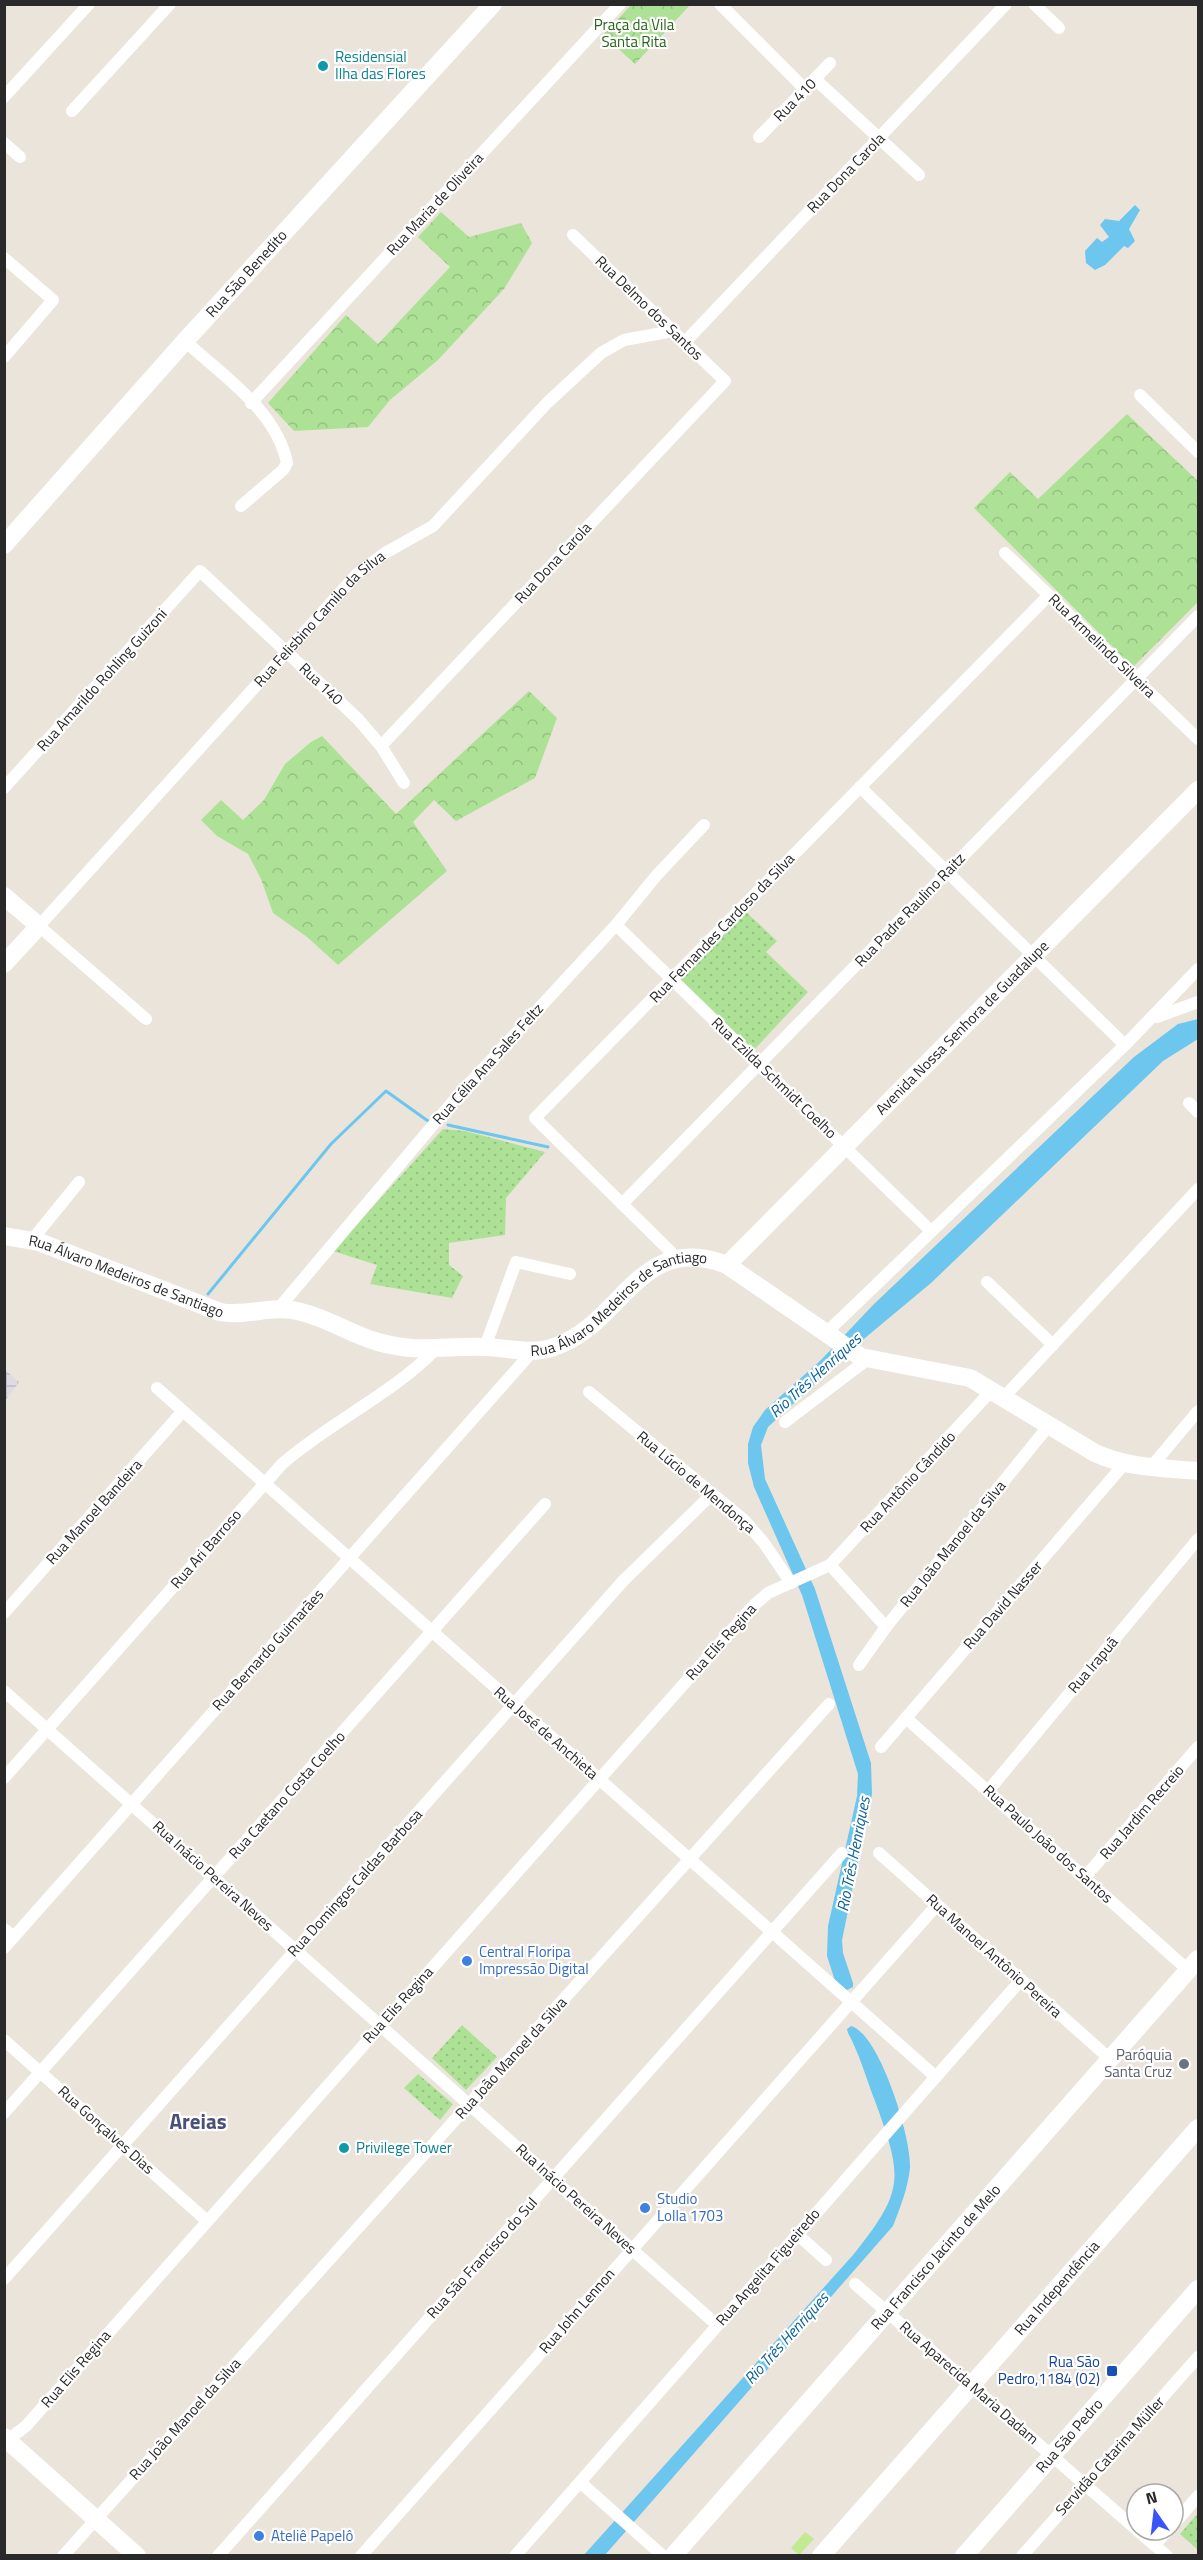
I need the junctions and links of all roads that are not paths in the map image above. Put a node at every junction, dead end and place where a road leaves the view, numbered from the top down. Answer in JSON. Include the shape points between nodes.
{"nodes":[{"id":1,"x":89,"y":4,"type":"edge"},
{"id":2,"x":170,"y":4,"type":"edge"},
{"id":3,"x":493,"y":4,"type":"edge"},
{"id":4,"x":620,"y":4,"type":"edge"},
{"id":5,"x":720,"y":4,"type":"edge"},
{"id":6,"x":1006,"y":4,"type":"edge"},
{"id":7,"x":1034,"y":4,"type":"edge"},
{"id":8,"x":1059,"y":28,"type":"dead end"},
{"id":9,"x":830,"y":63,"type":"dead end"},
{"id":10,"x":815,"y":79,"type":"junction"},
{"id":11,"x":805,"y":89,"type":"junction"},
{"id":12,"x":4,"y":97,"type":"edge"},
{"id":13,"x":72,"y":111,"type":"dead end"},
{"id":14,"x":759,"y":137,"type":"dead end"},
{"id":15,"x":879,"y":138,"type":"junction"},
{"id":16,"x":4,"y":143,"type":"edge"},
{"id":17,"x":20,"y":157,"type":"dead end"},
{"id":18,"x":919,"y":175,"type":"dead end"},
{"id":19,"x":573,"y":235,"type":"dead end"},
{"id":20,"x":4,"y":258,"type":"edge"},
{"id":21,"x":673,"y":331,"type":"junction"},
{"id":22,"x":185,"y":341,"type":"junction"},
{"id":23,"x":685,"y":342,"type":"junction"},
{"id":24,"x":4,"y":357,"type":"edge"},
{"id":25,"x":725,"y":381,"type":"joint"},
{"id":26,"x":1140,"y":395,"type":"dead end"},
{"id":27,"x":251,"y":403,"type":"junction"},
{"id":28,"x":1197,"y":446,"type":"edge"},
{"id":29,"x":241,"y":506,"type":"dead end"},
{"id":30,"x":4,"y":546,"type":"edge"},
{"id":31,"x":1005,"y":553,"type":"dead end"},
{"id":32,"x":200,"y":571,"type":"joint"},
{"id":33,"x":1049,"y":595,"type":"junction"},
{"id":34,"x":1198,"y":616,"type":"edge"},
{"id":35,"x":286,"y":651,"type":"junction"},
{"id":36,"x":1136,"y":679,"type":"junction"},
{"id":37,"x":1198,"y":739,"type":"edge"},
{"id":38,"x":381,"y":746,"type":"junction"},
{"id":39,"x":404,"y":783,"type":"dead end"},
{"id":40,"x":4,"y":788,"type":"edge"},
{"id":41,"x":860,"y":788,"type":"junction"},
{"id":42,"x":1198,"y":790,"type":"edge"},
{"id":43,"x":704,"y":825,"type":"dead end"},
{"id":44,"x":947,"y":873,"type":"junction"},
{"id":45,"x":4,"y":896,"type":"edge"},
{"id":46,"x":616,"y":925,"type":"junction"},
{"id":47,"x":39,"y":926,"type":"junction"},
{"id":48,"x":1032,"y":955,"type":"junction"},
{"id":49,"x":4,"y":964,"type":"edge"},
{"id":50,"x":1198,"y":969,"type":"edge"},
{"id":51,"x":672,"y":979,"type":"junction"},
{"id":52,"x":1198,"y":1002,"type":"edge"},
{"id":53,"x":146,"y":1019,"type":"dead end"},
{"id":54,"x":1152,"y":1019,"type":"junction"},
{"id":55,"x":1125,"y":1046,"type":"junction"},
{"id":56,"x":760,"y":1064,"type":"junction"},
{"id":57,"x":1189,"y":1102,"type":"dead end"},
{"id":58,"x":1198,"y":1112,"type":"edge"},
{"id":59,"x":844,"y":1146,"type":"junction"},
{"id":60,"x":79,"y":1182,"type":"dead end"},
{"id":61,"x":1198,"y":1189,"type":"edge"},
{"id":62,"x":622,"y":1204,"type":"junction"},
{"id":63,"x":931,"y":1231,"type":"junction"},
{"id":64,"x":4,"y":1236,"type":"edge"},
{"id":65,"x":32,"y":1240,"type":"junction"},
{"id":66,"x":677,"y":1258,"type":"junction"},
{"id":67,"x":727,"y":1264,"type":"junction"},
{"id":68,"x":570,"y":1274,"type":"dead end"},
{"id":69,"x":987,"y":1282,"type":"dead end"},
{"id":70,"x":278,"y":1309,"type":"junction"},
{"id":71,"x":830,"y":1335,"type":"junction"},
{"id":72,"x":1053,"y":1345,"type":"junction"},
{"id":73,"x":485,"y":1347,"type":"junction"},
{"id":74,"x":436,"y":1349,"type":"junction"},
{"id":75,"x":532,"y":1352,"type":"junction"},
{"id":76,"x":862,"y":1356,"type":"junction"},
{"id":77,"x":158,"y":1388,"type":"dead end"},
{"id":78,"x":589,"y":1392,"type":"dead end"},
{"id":79,"x":999,"y":1393,"type":"junction"},
{"id":80,"x":1198,"y":1411,"type":"edge"},
{"id":81,"x":183,"y":1412,"type":"junction"},
{"id":82,"x":784,"y":1422,"type":"dead end"},
{"id":83,"x":1050,"y":1424,"type":"junction"},
{"id":84,"x":1125,"y":1463,"type":"junction"},
{"id":85,"x":1152,"y":1467,"type":"junction"},
{"id":86,"x":1198,"y":1471,"type":"edge"},
{"id":87,"x":264,"y":1483,"type":"junction"},
{"id":88,"x":712,"y":1494,"type":"junction"},
{"id":89,"x":545,"y":1504,"type":"dead end"},
{"id":90,"x":1198,"y":1539,"type":"edge"},
{"id":91,"x":349,"y":1558,"type":"junction"},
{"id":92,"x":825,"y":1568,"type":"junction"},
{"id":93,"x":793,"y":1582,"type":"junction"},
{"id":94,"x":4,"y":1613,"type":"edge"},
{"id":95,"x":886,"y":1627,"type":"junction"},
{"id":96,"x":432,"y":1631,"type":"junction"},
{"id":97,"x":859,"y":1665,"type":"dead end"},
{"id":98,"x":4,"y":1691,"type":"edge"},
{"id":99,"x":829,"y":1704,"type":"dead end"},
{"id":100,"x":515,"y":1705,"type":"junction"},
{"id":101,"x":906,"y":1718,"type":"junction"},
{"id":102,"x":48,"y":1730,"type":"junction"},
{"id":103,"x":881,"y":1747,"type":"dead end"},
{"id":104,"x":1198,"y":1747,"type":"edge"},
{"id":105,"x":4,"y":1778,"type":"edge"},
{"id":106,"x":599,"y":1779,"type":"junction"},
{"id":107,"x":988,"y":1791,"type":"junction"},
{"id":108,"x":132,"y":1804,"type":"junction"},
{"id":109,"x":842,"y":1853,"type":"dead end"},
{"id":110,"x":879,"y":1853,"type":"dead end"},
{"id":111,"x":690,"y":1859,"type":"junction"},
{"id":112,"x":214,"y":1877,"type":"junction"},
{"id":113,"x":1085,"y":1877,"type":"junction"},
{"id":114,"x":937,"y":1905,"type":"junction"},
{"id":115,"x":772,"y":1932,"type":"junction"},
{"id":116,"x":9,"y":1933,"type":"edge"},
{"id":117,"x":4,"y":1948,"type":"edge"},
{"id":118,"x":296,"y":1950,"type":"junction"},
{"id":119,"x":1196,"y":1962,"type":"edge"},
{"id":120,"x":1021,"y":1980,"type":"junction"},
{"id":121,"x":851,"y":2002,"type":"junction"},
{"id":122,"x":380,"y":2025,"type":"junction"},
{"id":123,"x":4,"y":2040,"type":"edge"},
{"id":124,"x":1110,"y":2059,"type":"junction"},
{"id":125,"x":41,"y":2072,"type":"junction"},
{"id":126,"x":936,"y":2077,"type":"junction"},
{"id":127,"x":469,"y":2104,"type":"junction"},
{"id":128,"x":4,"y":2113,"type":"edge"},
{"id":129,"x":1198,"y":2128,"type":"edge"},
{"id":130,"x":123,"y":2145,"type":"junction"},
{"id":131,"x":553,"y":2178,"type":"junction"},
{"id":132,"x":207,"y":2220,"type":"junction"},
{"id":133,"x":797,"y":2234,"type":"junction"},
{"id":134,"x":632,"y":2249,"type":"junction"},
{"id":135,"x":826,"y":2260,"type":"dead end"},
{"id":136,"x":4,"y":2279,"type":"edge"},
{"id":137,"x":855,"y":2284,"type":"dead end"},
{"id":138,"x":1198,"y":2289,"type":"edge"},
{"id":139,"x":889,"y":2313,"type":"junction"},
{"id":140,"x":717,"y":2325,"type":"junction"},
{"id":141,"x":1198,"y":2357,"type":"edge"},
{"id":142,"x":971,"y":2385,"type":"junction"},
{"id":143,"x":5,"y":2440,"type":"edge"},
{"id":144,"x":1052,"y":2456,"type":"junction"},
{"id":145,"x":580,"y":2481,"type":"junction"},
{"id":146,"x":1085,"y":2485,"type":"junction"},
{"id":147,"x":1198,"y":2496,"type":"edge"},
{"id":148,"x":1185,"y":2511,"type":"edge"},
{"id":149,"x":96,"y":2519,"type":"junction"},
{"id":150,"x":1125,"y":2520,"type":"edge"},
{"id":151,"x":1151,"y":2542,"type":"edge"},
{"id":152,"x":1158,"y":2542,"type":"edge"},
{"id":153,"x":1155,"y":2545,"type":"junction"},
{"id":154,"x":63,"y":2556,"type":"edge"},
{"id":155,"x":137,"y":2556,"type":"edge"},
{"id":156,"x":218,"y":2556,"type":"edge"},
{"id":157,"x":361,"y":2556,"type":"edge"},
{"id":158,"x":515,"y":2556,"type":"edge"},
{"id":159,"x":663,"y":2556,"type":"edge"},
{"id":160,"x":673,"y":2556,"type":"edge"},
{"id":161,"x":821,"y":2556,"type":"edge"},
{"id":162,"x":964,"y":2556,"type":"edge"},
{"id":163,"x":1022,"y":2556,"type":"edge"},
{"id":164,"x":1167,"y":2556,"type":"edge"}],
"edges":[{"from":1,"to":12,"type":"street"},
{"from":2,"to":13,"type":"street"},
{"from":3,"to":22,"type":"street","name":"Rua São Benedito"},
{"from":4,"to":27,"type":"street","name":"Rua Maria de Oliveira"},
{"from":5,"to":11,"type":"street"},
{"from":6,"to":15,"type":"street","name":"Rua Dona Carola"},
{"from":7,"to":8,"type":"street"},
{"from":9,"to":10,"type":"street","name":"Rua 410"},
{"from":10,"to":11,"type":"street","name":"Rua 410"},
{"from":10,"to":15,"type":"street"},
{"from":11,"to":14,"type":"street","name":"Rua 410"},
{"from":15,"to":18,"type":"street"},
{"from":15,"to":23,"type":"street","name":"Rua Dona Carola"},
{"from":16,"to":17,"type":"street"},
{"from":19,"to":21,"type":"street","name":"Rua Delmo dos Santos"},
{"from":20,"to":24,"type":"street","via":[[53,300]]},
{"from":21,"to":23,"type":"street","name":"Rua Delmo dos Santos"},
{"from":21,"to":35,"type":"street","name":"Rua Felisbino Camilo da Silva","via":[[624,340],[601,353],[541,409],[433,526],[357,574]]},
{"from":22,"to":27,"type":"street"},
{"from":22,"to":30,"type":"street","name":"Rua São Benedito"},
{"from":23,"to":25,"type":"street","name":"Rua Delmo dos Santos"},
{"from":25,"to":38,"type":"street","name":"Rua Dona Carola"},
{"from":26,"to":28,"type":"street"},
{"from":27,"to":29,"type":"street","via":[[273,424],[287,463]]},
{"from":31,"to":33,"type":"street","name":"Rua Armelindo Silveira"},
{"from":32,"to":35,"type":"street","name":"Rua 140"},
{"from":32,"to":40,"type":"street","name":"Rua Amarildo Rohling Guizoni"},
{"from":33,"to":36,"type":"street","name":"Rua Armelindo Silveira"},
{"from":33,"to":41,"type":"street","name":"Rua Fernandes Cardoso da Silva"},
{"from":34,"to":36,"type":"street","name":"Rua Padre Raulino Raitz"},
{"from":35,"to":38,"type":"street","name":"Rua 140"},
{"from":35,"to":47,"type":"street","name":"Rua Felisbino Camilo da Silva"},
{"from":36,"to":37,"type":"street","name":"Rua Armelindo Silveira"},
{"from":36,"to":44,"type":"street","name":"Rua Padre Raulino Raitz"},
{"from":38,"to":39,"type":"street","name":"Rua 140"},
{"from":41,"to":44,"type":"street"},
{"from":41,"to":51,"type":"street","name":"Rua Fernandes Cardoso da Silva"},
{"from":42,"to":48,"type":"street","name":"Avenida Nossa Senhora de Guadalupe"},
{"from":43,"to":46,"type":"street","name":"Rua Célia Ana Sales Feltz"},
{"from":44,"to":48,"type":"street"},
{"from":44,"to":56,"type":"street","name":"Rua Padre Raulino Raitz"},
{"from":45,"to":47,"type":"street"},
{"from":46,"to":51,"type":"street","name":"Rua Ezilda Schmidt Coelho"},
{"from":46,"to":70,"type":"street","name":"Rua Célia Ana Sales Feltz","via":[[455,1099]]},
{"from":47,"to":49,"type":"street","name":"Rua Felisbino Camilo da Silva"},
{"from":47,"to":53,"type":"street"},
{"from":48,"to":55,"type":"street"},
{"from":48,"to":59,"type":"street","name":"Avenida Nossa Senhora de Guadalupe"},
{"from":50,"to":54,"type":"street"},
{"from":51,"to":56,"type":"street","name":"Rua Ezilda Schmidt Coelho"},
{"from":51,"to":62,"type":"street","name":"Rua Fernandes Cardoso da Silva","via":[[535,1118]]},
{"from":52,"to":54,"type":"street"},
{"from":54,"to":55,"type":"street"},
{"from":55,"to":63,"type":"street"},
{"from":56,"to":59,"type":"street","name":"Rua Ezilda Schmidt Coelho"},
{"from":56,"to":62,"type":"street","name":"Rua Padre Raulino Raitz"},
{"from":57,"to":58,"type":"street"},
{"from":59,"to":63,"type":"street","name":"Rua Ezilda Schmidt Coelho"},
{"from":59,"to":67,"type":"street","name":"Avenida Nossa Senhora de Guadalupe"},
{"from":60,"to":65,"type":"street"},
{"from":61,"to":72,"type":"street","name":"Rua Antônio Cândido"},
{"from":62,"to":66,"type":"street","name":"Rua Fernandes Cardoso da Silva"},
{"from":63,"to":71,"type":"street"},
{"from":64,"to":65,"type":"street","name":"Rua Álvaro Medeiros de Santiago"},
{"from":65,"to":70,"type":"street","name":"Rua Álvaro Medeiros de Santiago","via":[[220,1312],[242,1314]]},
{"from":66,"to":67,"type":"street","name":"Rua Álvaro Medeiros de Santiago"},
{"from":66,"to":75,"type":"street","name":"Rua Álvaro Medeiros de Santiago","via":[[643,1274],[571,1339]]},
{"from":67,"to":71,"type":"street","name":"Rua Álvaro Medeiros de Santiago"},
{"from":68,"to":73,"type":"street","via":[[516,1262]]},
{"from":69,"to":72,"type":"street"},
{"from":70,"to":74,"type":"street","name":"Rua Álvaro Medeiros de Santiago","via":[[311,1314],[407,1350]]},
{"from":71,"to":76,"type":"street","name":"Rua Álvaro Medeiros de Santiago"},
{"from":72,"to":79,"type":"street","name":"Rua Antônio Cândido"},
{"from":73,"to":74,"type":"street","name":"Rua Álvaro Medeiros de Santiago"},
{"from":73,"to":75,"type":"street","name":"Rua Álvaro Medeiros de Santiago"},
{"from":74,"to":87,"type":"street","name":"Rua Ari Barroso","via":[[416,1368],[305,1444]]},
{"from":75,"to":91,"type":"street","name":"Rua Bernardo Guimarães"},
{"from":76,"to":79,"type":"street","name":"Rua Álvaro Medeiros de Santiago","via":[[961,1375]]},
{"from":76,"to":82,"type":"street"},
{"from":77,"to":81,"type":"street","name":"Rua José de Anchieta"},
{"from":78,"to":88,"type":"street","name":"Rua Lúcio de Mendonça"},
{"from":79,"to":83,"type":"street","name":"Rua Álvaro Medeiros de Santiago"},
{"from":79,"to":92,"type":"street","name":"Rua Antônio Cândido"},
{"from":80,"to":85,"type":"street"},
{"from":81,"to":87,"type":"street","name":"Rua José de Anchieta"},
{"from":81,"to":94,"type":"street","name":"Rua Manoel Bandeira"},
{"from":83,"to":84,"type":"street","name":"Rua Álvaro Medeiros de Santiago","via":[[1095,1453]]},
{"from":83,"to":95,"type":"street","name":"Rua João Manoel da Silva"},
{"from":84,"to":85,"type":"street","name":"Rua Álvaro Medeiros de Santiago"},
{"from":84,"to":101,"type":"street","name":"Rua David Nasser"},
{"from":85,"to":86,"type":"street","name":"Rua Álvaro Medeiros de Santiago"},
{"from":87,"to":91,"type":"street","name":"Rua José de Anchieta"},
{"from":87,"to":102,"type":"street","name":"Rua Ari Barroso"},
{"from":88,"to":93,"type":"street","name":"Rua Lúcio de Mendonça","via":[[756,1531]]},
{"from":88,"to":100,"type":"street","name":"Rua Domingos Caldas Barbosa","via":[[623,1581]]},
{"from":89,"to":96,"type":"street","name":"Rua Caetano Costa Coelho"},
{"from":90,"to":107,"type":"street","name":"Rua Irapuã"},
{"from":91,"to":96,"type":"street","name":"Rua José de Anchieta"},
{"from":91,"to":108,"type":"street","name":"Rua Bernardo Guimarães"},
{"from":92,"to":93,"type":"street","name":"Rua Elis Regina"},
{"from":92,"to":95,"type":"street"},
{"from":93,"to":106,"type":"street","name":"Rua Elis Regina","via":[[768,1593],[753,1606]]},
{"from":95,"to":97,"type":"street","name":"Rua João Manoel da Silva"},
{"from":96,"to":100,"type":"street","name":"Rua José de Anchieta"},
{"from":96,"to":112,"type":"street","name":"Rua Caetano Costa Coelho"},
{"from":98,"to":102,"type":"street","name":"Rua Inácio Pereira Neves"},
{"from":99,"to":111,"type":"street","name":"Rua João Manoel da Silva"},
{"from":100,"to":106,"type":"street","name":"Rua José de Anchieta"},
{"from":100,"to":118,"type":"street","name":"Rua Domingos Caldas Barbosa"},
{"from":101,"to":103,"type":"street","name":"Rua David Nasser"},
{"from":101,"to":107,"type":"street","name":"Rua Paulo João dos Santos"},
{"from":102,"to":105,"type":"street","name":"Rua Ari Barroso"},
{"from":102,"to":108,"type":"street","name":"Rua Inácio Pereira Neves"},
{"from":104,"to":113,"type":"street","name":"Rua Jardim Recreio"},
{"from":106,"to":111,"type":"street","name":"Rua José de Anchieta"},
{"from":106,"to":122,"type":"street","name":"Rua Elis Regina"},
{"from":107,"to":113,"type":"street","name":"Rua Paulo João dos Santos"},
{"from":108,"to":112,"type":"street","name":"Rua Inácio Pereira Neves"},
{"from":108,"to":116,"type":"street","name":"Rua Bernardo Guimarães"},
{"from":109,"to":115,"type":"street","name":"Rua São Francisco do Sul"},
{"from":110,"to":114,"type":"street","name":"Rua Manoel Antônio Pereira"},
{"from":111,"to":115,"type":"street","name":"Rua José de Anchieta"},
{"from":111,"to":127,"type":"street","name":"Rua João Manoel da Silva"},
{"from":112,"to":118,"type":"street","name":"Rua Inácio Pereira Neves"},
{"from":112,"to":125,"type":"street","name":"Rua Caetano Costa Coelho"},
{"from":113,"to":119,"type":"street","name":"Rua Paulo João dos Santos"},
{"from":114,"to":120,"type":"street","name":"Rua Manoel Antônio Pereira"},
{"from":114,"to":121,"type":"street","name":"Rua John Lennon"},
{"from":115,"to":121,"type":"street","name":"Rua José de Anchieta"},
{"from":115,"to":131,"type":"street","name":"Rua São Francisco do Sul"},
{"from":116,"to":117,"type":"street","name":"Rua Bernardo Guimarães"},
{"from":118,"to":122,"type":"street","name":"Rua Inácio Pereira Neves"},
{"from":118,"to":130,"type":"street","name":"Rua Domingos Caldas Barbosa"},
{"from":119,"to":124,"type":"street","name":"Rua Francisco Jacinto de Melo"},
{"from":120,"to":124,"type":"street","name":"Rua Manoel Antônio Pereira"},
{"from":120,"to":126,"type":"street","name":"Rua Angelita Figueiredo"},
{"from":121,"to":126,"type":"street","name":"Rua José de Anchieta"},
{"from":121,"to":134,"type":"street","name":"Rua John Lennon"},
{"from":122,"to":127,"type":"street","name":"Rua Inácio Pereira Neves"},
{"from":122,"to":132,"type":"street","name":"Rua Elis Regina"},
{"from":123,"to":125,"type":"street","name":"Rua Gonçalves Dias"},
{"from":124,"to":139,"type":"street","name":"Rua Francisco Jacinto de Melo"},
{"from":125,"to":128,"type":"street","name":"Rua Caetano Costa Coelho"},
{"from":125,"to":130,"type":"street","name":"Rua Gonçalves Dias"},
{"from":126,"to":133,"type":"street","name":"Rua Angelita Figueiredo"},
{"from":127,"to":131,"type":"street","name":"Rua Inácio Pereira Neves"},
{"from":127,"to":149,"type":"street","name":"Rua João Manoel da Silva"},
{"from":129,"to":142,"type":"street","name":"Rua Independência"},
{"from":130,"to":132,"type":"street","name":"Rua Gonçalves Dias"},
{"from":130,"to":136,"type":"street","name":"Rua Domingos Caldas Barbosa"},
{"from":131,"to":134,"type":"street","name":"Rua Inácio Pereira Neves"},
{"from":131,"to":156,"type":"street","name":"Rua São Francisco do Sul"},
{"from":132,"to":143,"type":"street","name":"Rua Elis Regina","via":[[26,2426]]},
{"from":133,"to":135,"type":"street"},
{"from":133,"to":140,"type":"street","name":"Rua Angelita Figueiredo"},
{"from":134,"to":140,"type":"street","name":"Rua Inácio Pereira Neves"},
{"from":134,"to":157,"type":"street","name":"Rua John Lennon"},
{"from":137,"to":139,"type":"street","name":"Rua Aparecida Maria Dadam"},
{"from":138,"to":144,"type":"street","name":"Rua São Pedro"},
{"from":139,"to":142,"type":"street","name":"Rua Aparecida Maria Dadam"},
{"from":139,"to":160,"type":"street","name":"Rua Francisco Jacinto de Melo"},
{"from":140,"to":145,"type":"street","name":"Rua Angelita Figueiredo"},
{"from":141,"to":146,"type":"street","name":"Servidão Catarina Müller"},
{"from":142,"to":144,"type":"street","name":"Rua Aparecida Maria Dadam"},
{"from":142,"to":161,"type":"street","name":"Rua Independência"},
{"from":143,"to":149,"type":"street"},
{"from":144,"to":146,"type":"street","name":"Rua Aparecida Maria Dadam"},
{"from":144,"to":162,"type":"street","name":"Rua São Pedro"},
{"from":145,"to":158,"type":"street","name":"Rua Angelita Figueiredo"},
{"from":145,"to":159,"type":"street"},
{"from":146,"to":150,"type":"street","name":"Rua Aparecida Maria Dadam"},
{"from":146,"to":163,"type":"street","name":"Servidão Catarina Müller"},
{"from":147,"to":148,"type":"street"},
{"from":149,"to":154,"type":"street","name":"Rua João Manoel da Silva"},
{"from":149,"to":155,"type":"street"},
{"from":151,"to":153,"type":"street","name":"Rua Aparecida Maria Dadam"},
{"from":152,"to":153,"type":"street"},
{"from":153,"to":164,"type":"street","name":"Rua Aparecida Maria Dadam"}]}
